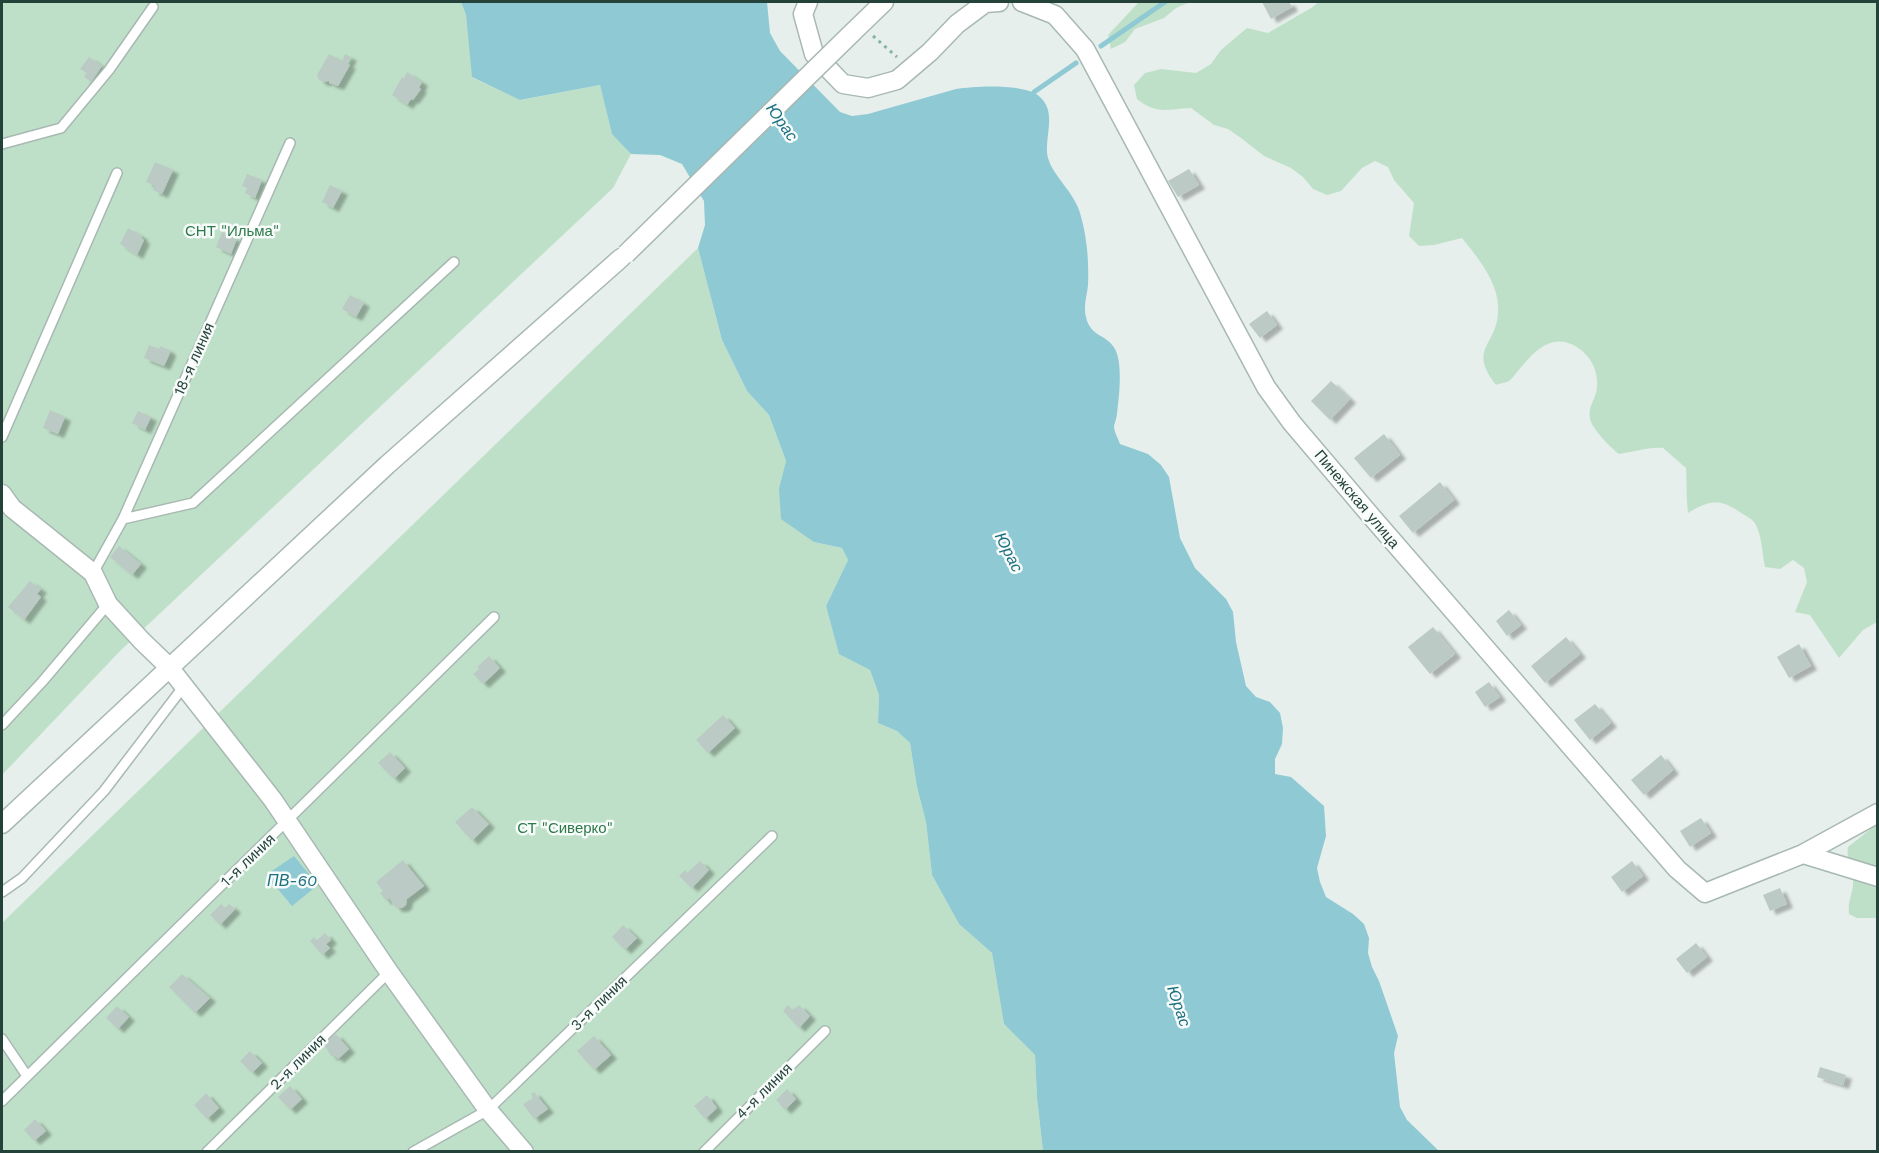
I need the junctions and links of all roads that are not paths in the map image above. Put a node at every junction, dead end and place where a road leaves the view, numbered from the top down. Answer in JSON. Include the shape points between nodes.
{"nodes":[{"id":1,"x":808,"y":2,"type":"edge"},
{"id":2,"x":884,"y":2,"type":"edge"},
{"id":3,"x":999,"y":2,"type":"edge"},
{"id":4,"x":1022,"y":2,"type":"edge"},
{"id":5,"x":153,"y":7,"type":"dead end"},
{"id":6,"x":290,"y":143,"type":"dead end"},
{"id":7,"x":2,"y":144,"type":"edge"},
{"id":8,"x":117,"y":173,"type":"dead end"},
{"id":9,"x":453,"y":262,"type":"dead end"},
{"id":10,"x":2,"y":437,"type":"edge"},
{"id":11,"x":2,"y":494,"type":"edge"},
{"id":12,"x":123,"y":519,"type":"junction"},
{"id":13,"x":93,"y":573,"type":"junction"},
{"id":14,"x":108,"y":604,"type":"junction"},
{"id":15,"x":494,"y":617,"type":"dead end"},
{"id":16,"x":169,"y":667,"type":"junction"},
{"id":17,"x":184,"y":686,"type":"junction"},
{"id":18,"x":2,"y":725,"type":"edge"},
{"id":19,"x":1878,"y":813,"type":"edge"},
{"id":20,"x":288,"y":821,"type":"junction"},
{"id":21,"x":2,"y":824,"type":"edge"},
{"id":22,"x":772,"y":836,"type":"dead end"},
{"id":23,"x":1803,"y":854,"type":"junction"},
{"id":24,"x":1878,"y":877,"type":"edge"},
{"id":25,"x":2,"y":892,"type":"edge"},
{"id":26,"x":389,"y":972,"type":"junction"},
{"id":27,"x":825,"y":1031,"type":"dead end"},
{"id":28,"x":2,"y":1039,"type":"edge"},
{"id":29,"x":27,"y":1076,"type":"junction"},
{"id":30,"x":2,"y":1101,"type":"edge"},
{"id":31,"x":488,"y":1110,"type":"junction"},
{"id":32,"x":207,"y":1152,"type":"edge"},
{"id":33,"x":413,"y":1152,"type":"edge"},
{"id":34,"x":524,"y":1152,"type":"edge"},
{"id":35,"x":704,"y":1152,"type":"edge"}],
"edges":[{"from":1,"to":3,"type":"street","via":[[803,14],[814,54],[843,84],[868,88],[897,80],[957,24],[986,3]]},
{"from":2,"to":16,"type":"street","bridge":true,"via":[[862,32],[623,256],[387,465]]},
{"from":4,"to":23,"type":"street","name":"Пинежская улица","via":[[1055,15],[1085,49],[1266,387],[1293,423],[1677,868],[1706,893]]},
{"from":5,"to":7,"type":"lane","via":[[109,70],[60,128]]},
{"from":6,"to":12,"type":"lane","name":"18-я линия"},
{"from":8,"to":10,"type":"lane"},
{"from":9,"to":12,"type":"lane","via":[[193,503]]},
{"from":11,"to":13,"type":"street","via":[[12,508]]},
{"from":12,"to":13,"type":"lane","name":"18-я линия"},
{"from":13,"to":14,"type":"street"},
{"from":14,"to":16,"type":"street"},
{"from":14,"to":18,"type":"lane"},
{"from":15,"to":20,"type":"lane","name":"1-я линия"},
{"from":16,"to":17,"type":"street"},
{"from":16,"to":21,"type":"street"},
{"from":17,"to":20,"type":"street"},
{"from":17,"to":25,"type":"lane","via":[[104,792],[22,878]]},
{"from":19,"to":23,"type":"street"},
{"from":20,"to":26,"type":"street"},
{"from":20,"to":29,"type":"lane","name":"1-я линия"},
{"from":22,"to":31,"type":"lane","name":"3-я линия"},
{"from":23,"to":24,"type":"street"},
{"from":26,"to":31,"type":"street"},
{"from":26,"to":32,"type":"lane","name":"2-я линия"},
{"from":27,"to":35,"type":"lane","name":"4-я линия"},
{"from":28,"to":29,"type":"lane"},
{"from":29,"to":30,"type":"lane","name":"1-я линия"},
{"from":31,"to":33,"type":"lane","name":"3-я линия"},
{"from":31,"to":34,"type":"street"}]}
